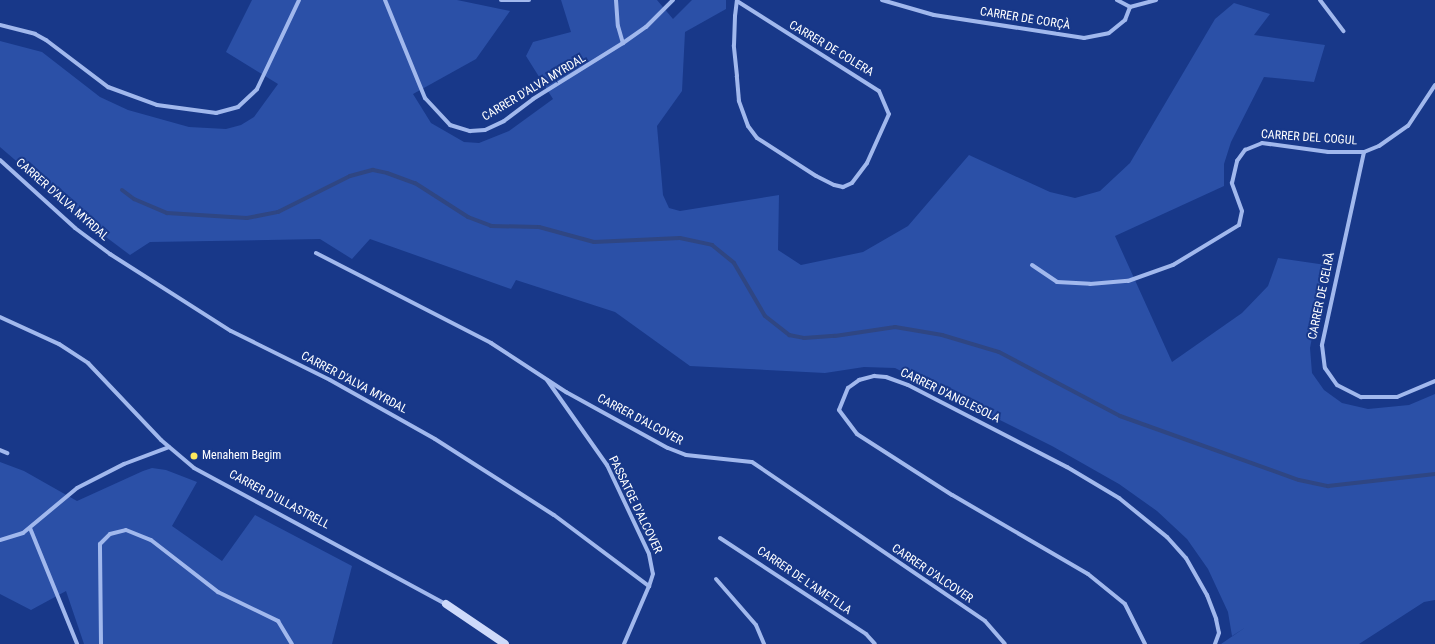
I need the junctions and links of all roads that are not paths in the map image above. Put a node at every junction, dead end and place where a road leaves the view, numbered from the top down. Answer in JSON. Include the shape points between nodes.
{"nodes":[{"id":1,"x":299,"y":0,"type":"edge"},
{"id":2,"x":384,"y":0,"type":"edge"},
{"id":3,"x":501,"y":0,"type":"edge"},
{"id":4,"x":529,"y":0,"type":"edge"},
{"id":5,"x":616,"y":0,"type":"edge"},
{"id":6,"x":673,"y":0,"type":"edge"},
{"id":7,"x":737,"y":0,"type":"edge"},
{"id":8,"x":882,"y":0,"type":"edge"},
{"id":9,"x":1116,"y":0,"type":"edge"},
{"id":10,"x":1156,"y":0,"type":"edge"},
{"id":11,"x":1320,"y":0,"type":"edge"},
{"id":12,"x":1130,"y":7,"type":"junction"},
{"id":13,"x":0,"y":25,"type":"edge"},
{"id":14,"x":1343,"y":31,"type":"dead end"},
{"id":15,"x":623,"y":43,"type":"junction"},
{"id":16,"x":1435,"y":84,"type":"edge"},
{"id":17,"x":1364,"y":152,"type":"junction"},
{"id":18,"x":0,"y":160,"type":"edge"},
{"id":19,"x":316,"y":253,"type":"dead end"},
{"id":20,"x":1032,"y":266,"type":"dead end"},
{"id":21,"x":0,"y":317,"type":"edge"},
{"id":22,"x":545,"y":377,"type":"junction"},
{"id":23,"x":1435,"y":381,"type":"edge"},
{"id":24,"x":169,"y":447,"type":"junction"},
{"id":25,"x":0,"y":450,"type":"edge"},
{"id":26,"x":8,"y":453,"type":"dead end"},
{"id":27,"x":30,"y":528,"type":"junction"},
{"id":28,"x":720,"y":538,"type":"dead end"},
{"id":29,"x":0,"y":540,"type":"edge"},
{"id":30,"x":716,"y":579,"type":"dead end"},
{"id":31,"x":650,"y":586,"type":"junction"},
{"id":32,"x":446,"y":604,"type":"joint"},
{"id":33,"x":77,"y":644,"type":"edge"},
{"id":34,"x":101,"y":644,"type":"edge"},
{"id":35,"x":292,"y":644,"type":"edge"},
{"id":36,"x":505,"y":644,"type":"edge"},
{"id":37,"x":624,"y":644,"type":"edge"},
{"id":38,"x":764,"y":644,"type":"edge"},
{"id":39,"x":875,"y":644,"type":"edge"},
{"id":40,"x":1005,"y":644,"type":"edge"},
{"id":41,"x":1145,"y":644,"type":"edge"},
{"id":42,"x":1215,"y":644,"type":"edge"}],
"edges":[{"from":1,"to":13,"type":"street","via":[[257,89],[238,107],[216,114],[157,105],[108,87],[46,40],[35,34]]},
{"from":2,"to":15,"type":"street","name":"CARRER D'ALVA MYRDAL","via":[[425,98],[450,125],[470,131],[485,130],[504,121],[533,99]]},
{"from":3,"to":4,"type":"street"},
{"from":5,"to":15,"type":"street","via":[[618,26]]},
{"from":6,"to":15,"type":"street","via":[[646,27]]},
{"from":7,"to":7,"type":"street","name":"CARRER DE COLERA","via":[[879,92],[889,114],[867,163],[852,183],[843,187],[816,176],[757,138],[748,126],[739,101],[734,45]]},
{"from":8,"to":12,"type":"street","name":"CARRER DE CORÇÀ","via":[[934,15],[1070,37],[1097,37],[1110,33],[1125,20]]},
{"from":9,"to":12,"type":"street"},
{"from":10,"to":12,"type":"street"},
{"from":11,"to":14,"type":"street"},
{"from":16,"to":17,"type":"street","name":"CARRER DEL COGUL","via":[[1408,126],[1379,146]]},
{"from":17,"to":20,"type":"street","name":"CARRER DEL COGUL","via":[[1328,152],[1277,143],[1253,145],[1245,150],[1233,172],[1232,183],[1242,211],[1239,225],[1173,265],[1128,281],[1090,284],[1057,282]]},
{"from":17,"to":23,"type":"street","name":"CARRER DE CELRÀ","via":[[1322,345],[1326,368],[1337,385],[1361,397],[1397,398]]},
{"from":18,"to":31,"type":"street","name":"CARRER D'ALVA MYRDAL","via":[[75,228],[110,254],[231,331],[330,380],[435,439],[554,515]]},
{"from":19,"to":22,"type":"street","name":"CARRER D'ALCOVER","via":[[491,343]]},
{"from":21,"to":24,"type":"street","name":"CARRER D'ULLASTRELL","via":[[59,344],[88,363]]},
{"from":22,"to":31,"type":"street","name":"PASSATGE D'ALCOVER","via":[[607,465],[649,554],[653,574]]},
{"from":22,"to":40,"type":"street","name":"CARRER D'ALCOVER","via":[[604,414],[674,451],[699,458],[752,462],[985,621]]},
{"from":24,"to":27,"type":"street","via":[[124,464],[77,488]]},
{"from":24,"to":32,"type":"street","name":"CARRER D'ULLASTRELL","via":[[194,468]]},
{"from":25,"to":26,"type":"street"},
{"from":27,"to":29,"type":"street"},
{"from":27,"to":33,"type":"street"},
{"from":28,"to":39,"type":"street","name":"CARRER DE L'AMETLLA","via":[[866,634]]},
{"from":30,"to":38,"type":"street","via":[[756,625]]},
{"from":31,"to":37,"type":"street"},
{"from":32,"to":36,"type":"street","name":"CARRER D'ULLASTRELL"},
{"from":34,"to":35,"type":"street","via":[[100,544],[110,534],[126,530],[150,540],[218,592],[278,620]]},
{"from":41,"to":42,"type":"street","name":"CARRER D'ANGLESOLA","via":[[1125,604],[1088,574],[952,495],[857,434],[839,410],[848,388],[859,380],[874,376],[886,377],[908,385],[1067,467],[1120,498],[1162,532],[1186,558],[1208,596],[1216,619],[1219,633]]}]}
